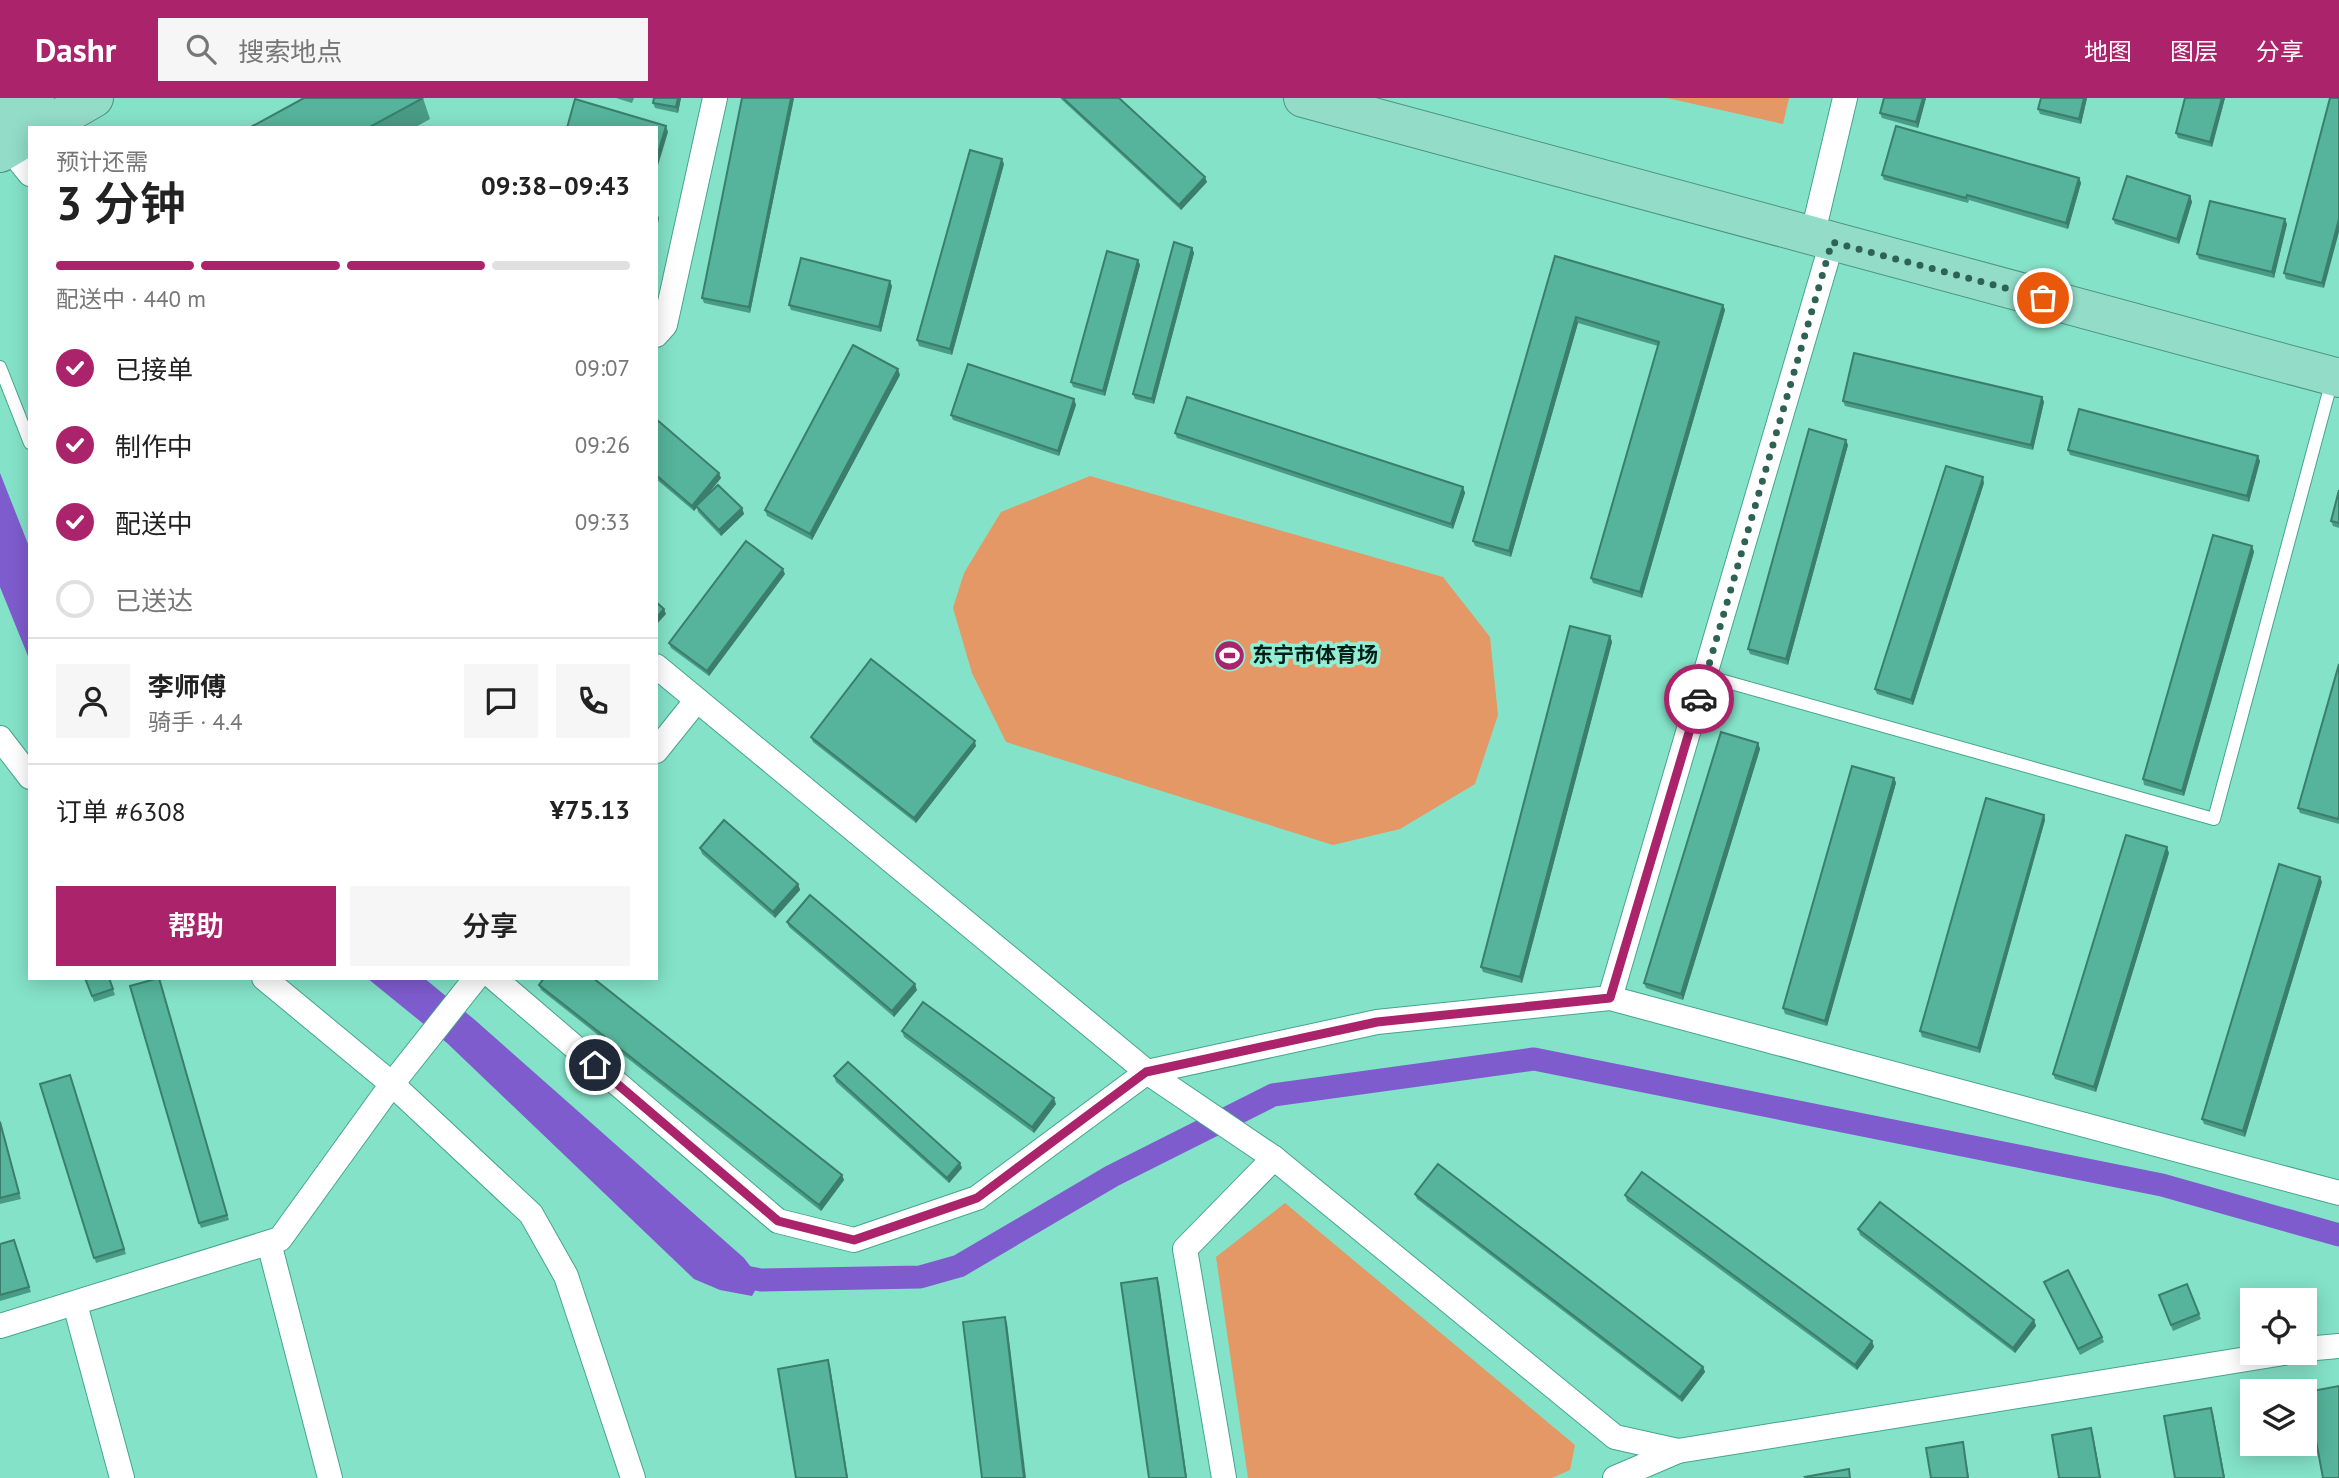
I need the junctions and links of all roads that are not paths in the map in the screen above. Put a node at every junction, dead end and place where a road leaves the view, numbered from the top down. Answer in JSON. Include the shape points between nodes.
{"nodes":[{"id":1,"x":35,"y":98,"type":"edge"},
{"id":2,"x":94,"y":98,"type":"edge"},
{"id":3,"x":715,"y":98,"type":"edge"},
{"id":4,"x":1303,"y":98,"type":"edge"},
{"id":5,"x":1844,"y":98,"type":"edge"},
{"id":6,"x":45,"y":126,"type":"edge"},
{"id":7,"x":11,"y":143,"type":"edge"},
{"id":8,"x":1822,"y":239,"type":"junction"},
{"id":9,"x":658,"y":333,"type":"edge"},
{"id":10,"x":0,"y":367,"type":"edge"},
{"id":11,"x":2336,"y":377,"type":"edge"},
{"id":12,"x":28,"y":438,"type":"edge"},
{"id":13,"x":658,"y":668,"type":"edge"},
{"id":14,"x":1706,"y":676,"type":"junction"},
{"id":15,"x":697,"y":700,"type":"junction"},
{"id":16,"x":0,"y":738,"type":"edge"},
{"id":17,"x":658,"y":749,"type":"edge"},
{"id":18,"x":28,"y":774,"type":"edge"},
{"id":19,"x":266,"y":980,"type":"edge"},
{"id":20,"x":474,"y":980,"type":"edge"},
{"id":21,"x":496,"y":980,"type":"edge"},
{"id":22,"x":1610,"y":998,"type":"junction"},
{"id":23,"x":1146,"y":1072,"type":"junction"},
{"id":24,"x":392,"y":1084,"type":"junction"},
{"id":25,"x":1269,"y":1155,"type":"junction"},
{"id":26,"x":2339,"y":1194,"type":"edge"},
{"id":27,"x":269,"y":1243,"type":"junction"},
{"id":28,"x":75,"y":1304,"type":"junction"},
{"id":29,"x":0,"y":1326,"type":"edge"},
{"id":30,"x":2339,"y":1346,"type":"edge"},
{"id":31,"x":2317,"y":1348,"type":"edge"},
{"id":32,"x":2240,"y":1360,"type":"edge"},
{"id":33,"x":1615,"y":1437,"type":"junction"},
{"id":34,"x":1678,"y":1451,"type":"junction"},
{"id":35,"x":1619,"y":1477,"type":"edge"},
{"id":36,"x":122,"y":1478,"type":"edge"},
{"id":37,"x":330,"y":1478,"type":"edge"},
{"id":38,"x":633,"y":1478,"type":"edge"},
{"id":39,"x":1224,"y":1478,"type":"edge"}],
"edges":[{"from":1,"to":7,"type":"highway"},
{"from":2,"to":6,"type":"highway"},
{"from":3,"to":9,"type":"street","via":[[665,325]]},
{"from":4,"to":8,"type":"highway"},
{"from":5,"to":8,"type":"street"},
{"from":8,"to":11,"type":"highway"},
{"from":8,"to":14,"type":"street"},
{"from":10,"to":12,"type":"lane"},
{"from":11,"to":14,"type":"lane","via":[[2214,819]]},
{"from":13,"to":15,"type":"street"},
{"from":14,"to":22,"type":"street"},
{"from":15,"to":17,"type":"street"},
{"from":15,"to":23,"type":"street"},
{"from":16,"to":18,"type":"street"},
{"from":19,"to":24,"type":"street"},
{"from":20,"to":24,"type":"street"},
{"from":21,"to":23,"type":"street","via":[[778,1221],[854,1240],[977,1198]]},
{"from":22,"to":23,"type":"street","via":[[1377,1022]]},
{"from":22,"to":26,"type":"street"},
{"from":23,"to":25,"type":"street"},
{"from":24,"to":27,"type":"street","via":[[280,1239]]},
{"from":24,"to":38,"type":"street","via":[[531,1214],[566,1276]]},
{"from":25,"to":33,"type":"street"},
{"from":25,"to":39,"type":"street","via":[[1185,1249]]},
{"from":27,"to":28,"type":"street"},
{"from":27,"to":37,"type":"street"},
{"from":28,"to":29,"type":"street"},
{"from":28,"to":36,"type":"street"},
{"from":30,"to":31,"type":"street"},
{"from":32,"to":34,"type":"street"},
{"from":33,"to":34,"type":"street"},
{"from":33,"to":35,"type":"street"},
{"from":34,"to":35,"type":"street"}]}
